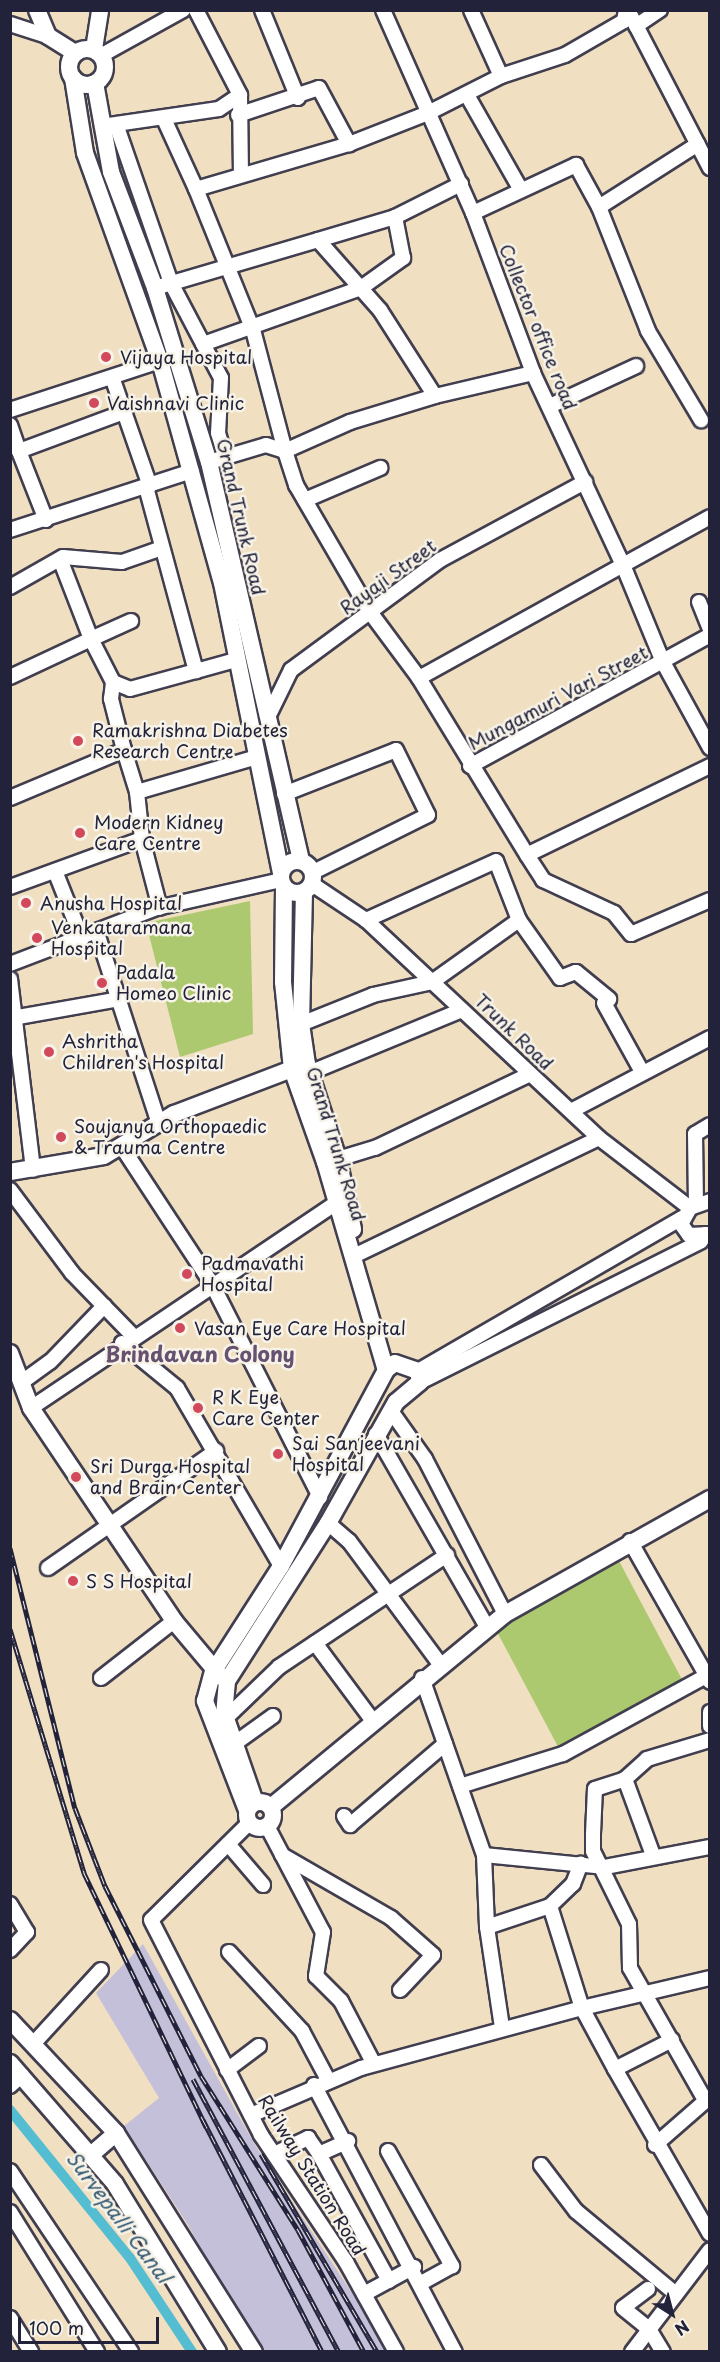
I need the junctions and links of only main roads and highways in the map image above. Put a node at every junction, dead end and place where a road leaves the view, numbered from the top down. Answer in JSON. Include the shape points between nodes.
{"nodes":[{"id":1,"x":37,"y":10,"type":"edge"},
{"id":2,"x":100,"y":10,"type":"edge"},
{"id":3,"x":98,"y":52,"type":"junction"},
{"id":4,"x":75,"y":53,"type":"junction"},
{"id":5,"x":73,"y":78,"type":"junction"},
{"id":6,"x":95,"y":83,"type":"junction"},
{"id":7,"x":307,"y":877,"type":"junction"},
{"id":8,"x":282,"y":880,"type":"junction"},
{"id":9,"x":303,"y":1069,"type":"junction"},
{"id":10,"x":10,"y":1172,"type":"edge"},
{"id":11,"x":10,"y":1353,"type":"edge"},
{"id":12,"x":388,"y":1371,"type":"junction"},
{"id":13,"x":393,"y":1406,"type":"junction"},
{"id":14,"x":710,"y":1499,"type":"edge"},
{"id":15,"x":220,"y":1676,"type":"junction"},
{"id":16,"x":271,"y":1808,"type":"junction"},
{"id":17,"x":250,"y":1812,"type":"junction"},
{"id":18,"x":10,"y":2020,"type":"edge"},
{"id":19,"x":14,"y":2075,"type":"edge"},
{"id":20,"x":116,"y":2133,"type":"junction"},
{"id":21,"x":92,"y":2154,"type":"junction"},
{"id":22,"x":218,"y":2352,"type":"edge"},
{"id":23,"x":254,"y":2352,"type":"edge"}],
"edges":[{"from":1,"to":4,"type":"main road","via":[[48,36]]},
{"from":2,"to":3,"type":"main road"},
{"from":3,"to":4,"type":"main road"},
{"from":3,"to":6,"type":"main road","via":[[106,71]]},
{"from":4,"to":5,"type":"main road","via":[[69,62]]},
{"from":5,"to":6,"type":"main road"},
{"from":5,"to":8,"type":"main road","name":"Grand Trunk Road","via":[[85,153],[160,361],[192,471]]},
{"from":6,"to":7,"type":"main road","name":"Grand Trunk Road","via":[[109,125],[111,172],[163,285],[217,460],[284,794]]},
{"from":7,"to":8,"type":"main road"},
{"from":7,"to":8,"type":"main road","via":[[288,863]]},
{"from":7,"to":9,"type":"main road","name":"Grand Trunk Road"},
{"from":8,"to":9,"type":"main road","name":"Grand Trunk Road","via":[[283,981]]},
{"from":9,"to":10,"type":"main road","via":[[159,1124],[122,1147],[33,1170]]},
{"from":9,"to":12,"type":"main road","name":"Grand Trunk Road","via":[[335,1204]]},
{"from":9,"to":12,"type":"main road","via":[[338,1159]]},
{"from":11,"to":15,"type":"main road","via":[[32,1408],[111,1521],[174,1621]]},
{"from":12,"to":13,"type":"main road"},
{"from":12,"to":13,"type":"main road","via":[[419,1376]]},
{"from":12,"to":15,"type":"main road"},
{"from":13,"to":15,"type":"main road","via":[[328,1523]]},
{"from":14,"to":16,"type":"main road","via":[[505,1614],[422,1678]]},
{"from":15,"to":17,"type":"main road","via":[[226,1718]]},
{"from":15,"to":17,"type":"main road","via":[[208,1713]]},
{"from":16,"to":17,"type":"main road"},
{"from":16,"to":17,"type":"main road","via":[[267,1826]]},
{"from":18,"to":20,"type":"main road"},
{"from":19,"to":21,"type":"main road"},
{"from":20,"to":21,"type":"main road"},
{"from":20,"to":23,"type":"main road"},
{"from":21,"to":22,"type":"main road"}]}
